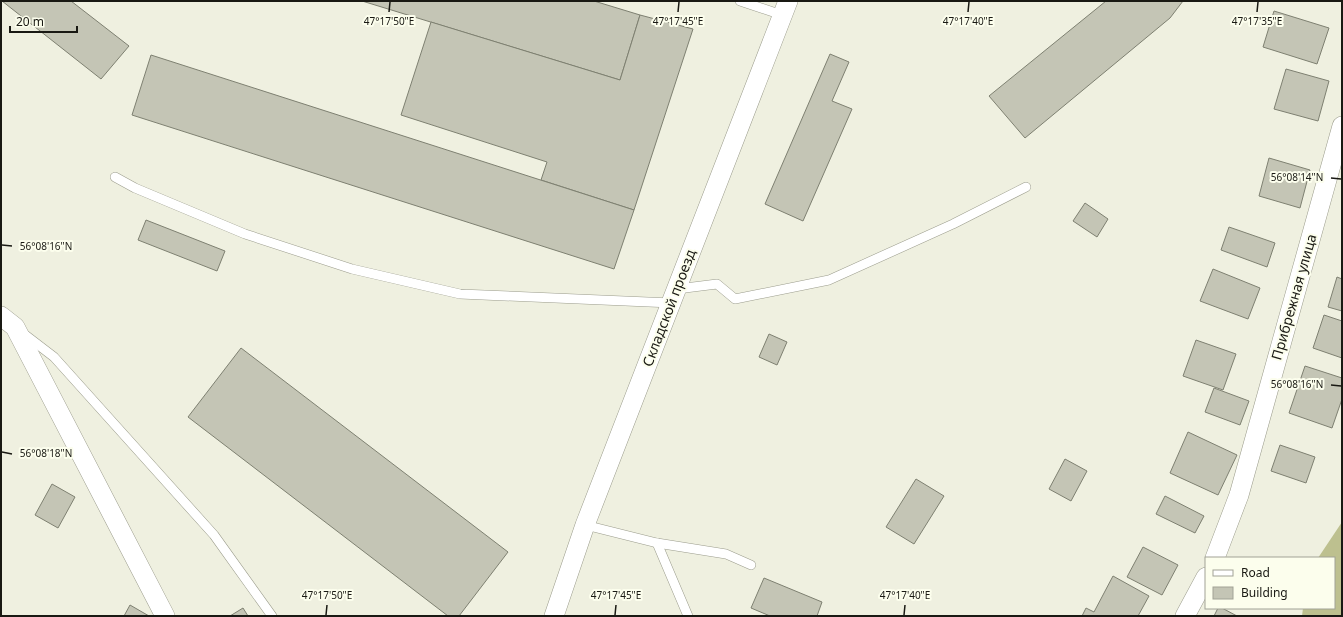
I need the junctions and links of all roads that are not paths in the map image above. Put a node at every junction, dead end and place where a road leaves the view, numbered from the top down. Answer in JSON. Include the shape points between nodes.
{"nodes":[{"id":1,"x":740,"y":1,"type":"edge"},
{"id":2,"x":785,"y":8,"type":"edge"},
{"id":3,"x":1342,"y":126,"type":"edge"},
{"id":4,"x":115,"y":177,"type":"dead end"},
{"id":5,"x":1026,"y":187,"type":"dead end"},
{"id":6,"x":674,"y":296,"type":"junction"},
{"id":7,"x":8,"y":321,"type":"edge"},
{"id":8,"x":586,"y":525,"type":"junction"},
{"id":9,"x":657,"y":543,"type":"junction"},
{"id":10,"x":1215,"y":557,"type":"edge"},
{"id":11,"x":751,"y":565,"type":"dead end"},
{"id":12,"x":1205,"y":579,"type":"edge"},
{"id":13,"x":165,"y":616,"type":"edge"},
{"id":14,"x":272,"y":616,"type":"edge"},
{"id":15,"x":554,"y":616,"type":"edge"},
{"id":16,"x":688,"y":616,"type":"edge"},
{"id":17,"x":1185,"y":616,"type":"edge"}],
"edges":[{"from":1,"to":2,"type":"lane"},
{"from":2,"to":6,"type":"street","name":"Складской проезд"},
{"from":3,"to":10,"type":"street","name":"Прибрежная улица","via":[[1239,495]]},
{"from":4,"to":6,"type":"lane","via":[[135,188],[245,234],[352,269],[460,294]]},
{"from":5,"to":6,"type":"lane","via":[[953,224],[829,280],[735,298],[717,284]]},
{"from":6,"to":8,"type":"street","name":"Складской проезд"},
{"from":7,"to":13,"type":"street"},
{"from":7,"to":14,"type":"lane","via":[[54,357],[214,535]]},
{"from":8,"to":9,"type":"lane"},
{"from":8,"to":15,"type":"street","name":"Складской проезд"},
{"from":9,"to":11,"type":"lane","via":[[726,554]]},
{"from":9,"to":16,"type":"lane"},
{"from":12,"to":17,"type":"street"}]}
